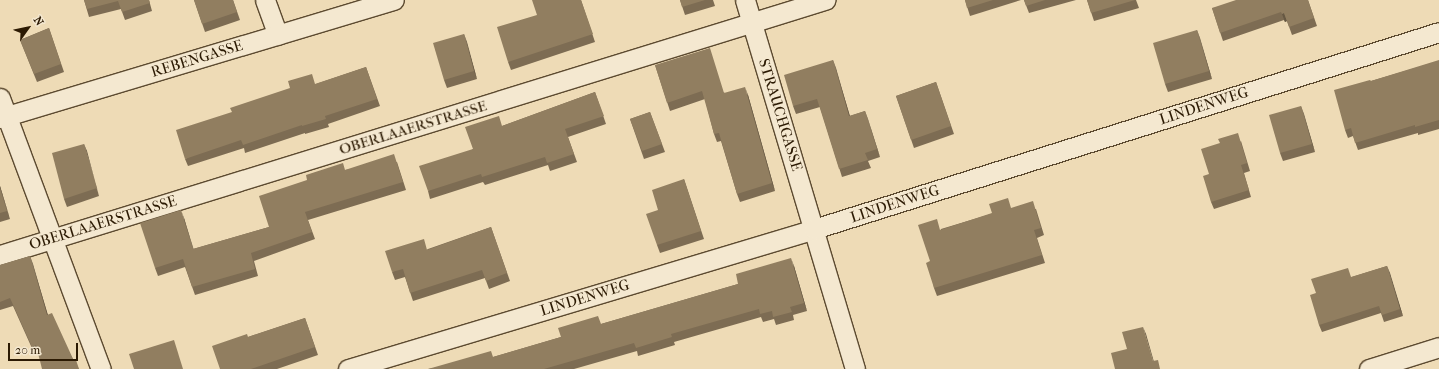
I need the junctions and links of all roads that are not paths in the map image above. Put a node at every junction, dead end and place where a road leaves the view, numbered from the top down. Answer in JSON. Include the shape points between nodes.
{"nodes":[{"id":1,"x":266,"y":0,"type":"edge"},
{"id":2,"x":394,"y":0,"type":"edge"},
{"id":3,"x":745,"y":0,"type":"edge"},
{"id":4,"x":825,"y":0,"type":"edge"},
{"id":5,"x":752,"y":23,"type":"junction"},
{"id":6,"x":1439,"y":32,"type":"edge"},
{"id":7,"x":278,"y":35,"type":"junction"},
{"id":8,"x":0,"y":98,"type":"edge"},
{"id":9,"x":3,"y":117,"type":"edge"},
{"id":10,"x":814,"y":229,"type":"junction"},
{"id":11,"x":52,"y":239,"type":"junction"},
{"id":12,"x":0,"y":254,"type":"edge"},
{"id":13,"x":1439,"y":347,"type":"edge"},
{"id":14,"x":101,"y":369,"type":"edge"},
{"id":15,"x":348,"y":369,"type":"edge"},
{"id":16,"x":855,"y":369,"type":"edge"},
{"id":17,"x":1369,"y":369,"type":"edge"}],
"edges":[{"from":1,"to":7,"type":"street"},
{"from":2,"to":7,"type":"street","name":"REBENGASSE"},
{"from":3,"to":5,"type":"street","name":"STRAUCHGASSE"},
{"from":4,"to":5,"type":"street","name":"OBERLAAERSTRASSE"},
{"from":5,"to":10,"type":"street","name":"STRAUCHGASSE"},
{"from":5,"to":11,"type":"street","name":"OBERLAAERSTRASSE"},
{"from":6,"to":10,"type":"street","name":"LINDENWEG"},
{"from":7,"to":9,"type":"street","name":"REBENGASSE"},
{"from":8,"to":9,"type":"street"},
{"from":9,"to":11,"type":"street"},
{"from":10,"to":15,"type":"street","name":"LINDENWEG"},
{"from":10,"to":16,"type":"street","name":"STRAUCHGASSE"},
{"from":11,"to":12,"type":"street","name":"OBERLAAERSTRASSE"},
{"from":11,"to":14,"type":"street"},
{"from":13,"to":17,"type":"street"}]}
